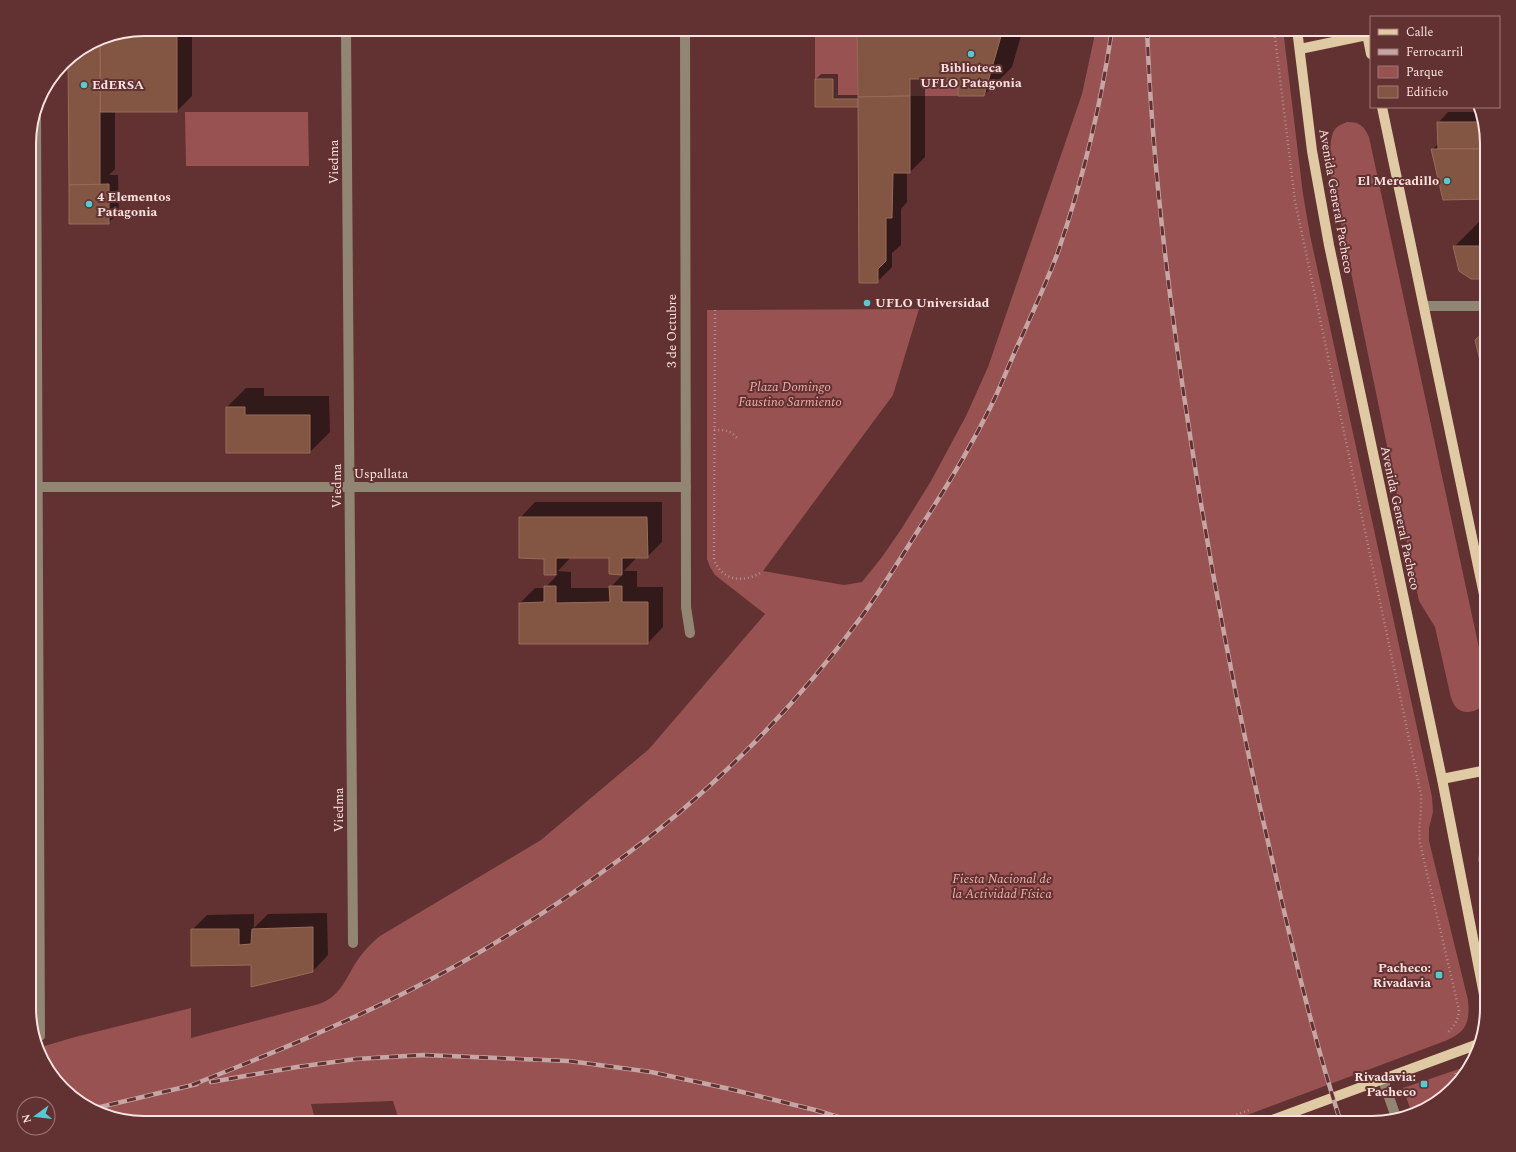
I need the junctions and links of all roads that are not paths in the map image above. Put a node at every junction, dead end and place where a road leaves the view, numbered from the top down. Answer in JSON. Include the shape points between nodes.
{"nodes":[{"id":1,"x":346,"y":36,"type":"edge"},
{"id":2,"x":685,"y":36,"type":"edge"},
{"id":3,"x":1298,"y":36,"type":"edge"},
{"id":4,"x":1350,"y":36,"type":"edge"},
{"id":5,"x":1367,"y":36,"type":"edge"},
{"id":6,"x":1300,"y":49,"type":"junction"},
{"id":7,"x":1370,"y":50,"type":"edge"},
{"id":8,"x":1382,"y":108,"type":"edge"},
{"id":9,"x":1424,"y":306,"type":"junction"},
{"id":10,"x":1480,"y":306,"type":"edge"},
{"id":11,"x":36,"y":487,"type":"edge"},
{"id":12,"x":350,"y":487,"type":"junction"},
{"id":13,"x":686,"y":487,"type":"junction"},
{"id":14,"x":1480,"y":576,"type":"edge"},
{"id":15,"x":690,"y":633,"type":"dead end"},
{"id":16,"x":36,"y":670,"type":"edge"},
{"id":17,"x":1480,"y":771,"type":"edge"},
{"id":18,"x":1442,"y":779,"type":"junction"},
{"id":19,"x":353,"y":943,"type":"dead end"},
{"id":20,"x":1480,"y":974,"type":"edge"},
{"id":21,"x":40,"y":1036,"type":"dead end"},
{"id":22,"x":1473,"y":1046,"type":"edge"},
{"id":23,"x":1383,"y":1080,"type":"junction"},
{"id":24,"x":1394,"y":1113,"type":"edge"},
{"id":25,"x":1283,"y":1116,"type":"edge"}],
"edges":[{"from":1,"to":12,"type":"street","name":"Viedma"},
{"from":2,"to":13,"type":"street","name":"3 de Octubre"},
{"from":3,"to":6,"type":"main road","name":"Avenida General Pacheco"},
{"from":4,"to":6,"type":"main road"},
{"from":5,"to":7,"type":"main road"},
{"from":6,"to":18,"type":"main road","name":"Avenida General Pacheco","via":[[1312,151],[1329,245]]},
{"from":8,"to":9,"type":"main road"},
{"from":9,"to":10,"type":"street"},
{"from":9,"to":14,"type":"main road"},
{"from":11,"to":12,"type":"street","name":"Uspallata"},
{"from":12,"to":13,"type":"street","name":"Uspallata"},
{"from":12,"to":19,"type":"street","name":"Viedma"},
{"from":13,"to":15,"type":"street","name":"3 de Octubre","via":[[686,607]]},
{"from":16,"to":21,"type":"street"},
{"from":17,"to":18,"type":"main road"},
{"from":18,"to":20,"type":"main road","name":"Avenida General Pacheco"},
{"from":22,"to":23,"type":"main road"},
{"from":23,"to":24,"type":"street"},
{"from":23,"to":25,"type":"main road"}]}
